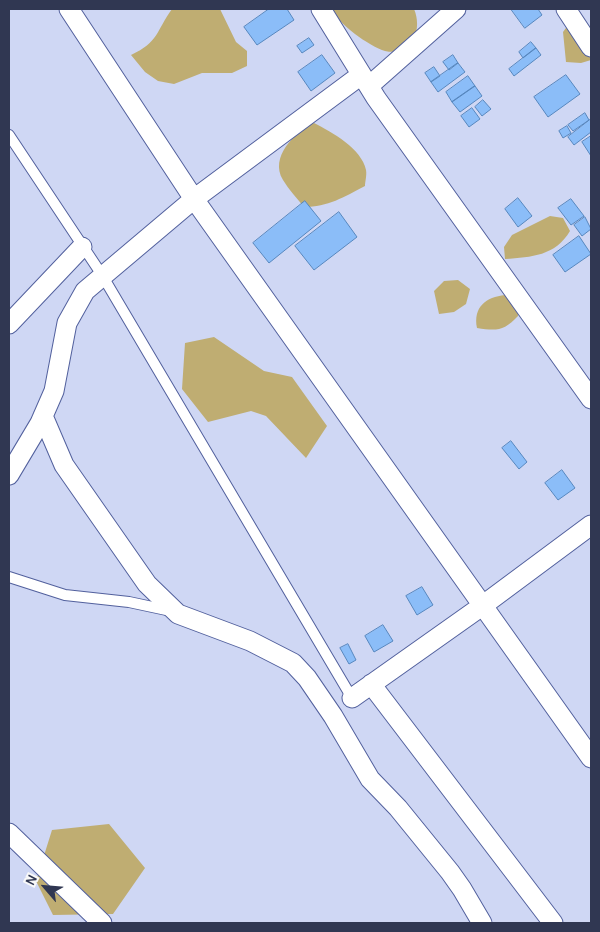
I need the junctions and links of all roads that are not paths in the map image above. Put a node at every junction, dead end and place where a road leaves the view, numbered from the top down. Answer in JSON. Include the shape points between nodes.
{"nodes":[{"id":1,"x":69,"y":9,"type":"edge"},
{"id":2,"x":321,"y":9,"type":"edge"},
{"id":3,"x":456,"y":9,"type":"edge"},
{"id":4,"x":566,"y":9,"type":"edge"},
{"id":5,"x":591,"y":47,"type":"edge"},
{"id":6,"x":365,"y":81,"type":"junction"},
{"id":7,"x":9,"y":135,"type":"edge"},
{"id":8,"x":194,"y":199,"type":"junction"},
{"id":9,"x":82,"y":247,"type":"junction"},
{"id":10,"x":102,"y":275,"type":"junction"},
{"id":11,"x":9,"y":324,"type":"edge"},
{"id":12,"x":591,"y":399,"type":"edge"},
{"id":13,"x":43,"y":416,"type":"junction"},
{"id":14,"x":9,"y":475,"type":"edge"},
{"id":15,"x":591,"y":524,"type":"edge"},
{"id":16,"x":9,"y":577,"type":"edge"},
{"id":17,"x":482,"y":606,"type":"junction"},
{"id":18,"x":175,"y":612,"type":"junction"},
{"id":19,"x":371,"y":684,"type":"junction"},
{"id":20,"x":352,"y":698,"type":"joint"},
{"id":21,"x":591,"y":758,"type":"edge"},
{"id":22,"x":9,"y":833,"type":"edge"},
{"id":23,"x":102,"y":923,"type":"edge"},
{"id":24,"x":482,"y":923,"type":"edge"},
{"id":25,"x":552,"y":923,"type":"edge"}],
"edges":[{"from":1,"to":8,"type":"street"},
{"from":2,"to":6,"type":"street"},
{"from":3,"to":6,"type":"street"},
{"from":4,"to":5,"type":"street"},
{"from":6,"to":8,"type":"street"},
{"from":6,"to":12,"type":"street"},
{"from":7,"to":9,"type":"lane"},
{"from":8,"to":10,"type":"street"},
{"from":8,"to":17,"type":"street"},
{"from":9,"to":10,"type":"lane"},
{"from":9,"to":11,"type":"street"},
{"from":10,"to":13,"type":"street","via":[[85,291],[66,323],[54,391]]},
{"from":10,"to":20,"type":"lane"},
{"from":13,"to":14,"type":"street"},
{"from":13,"to":18,"type":"street","via":[[64,465],[147,584]]},
{"from":15,"to":17,"type":"street"},
{"from":16,"to":18,"type":"lane","via":[[65,595],[129,602]]},
{"from":17,"to":19,"type":"street"},
{"from":17,"to":21,"type":"street"},
{"from":18,"to":24,"type":"street","via":[[250,641],[293,663],[333,716],[370,779],[450,872]]},
{"from":19,"to":20,"type":"street"},
{"from":19,"to":25,"type":"street"},
{"from":22,"to":23,"type":"street"}]}
